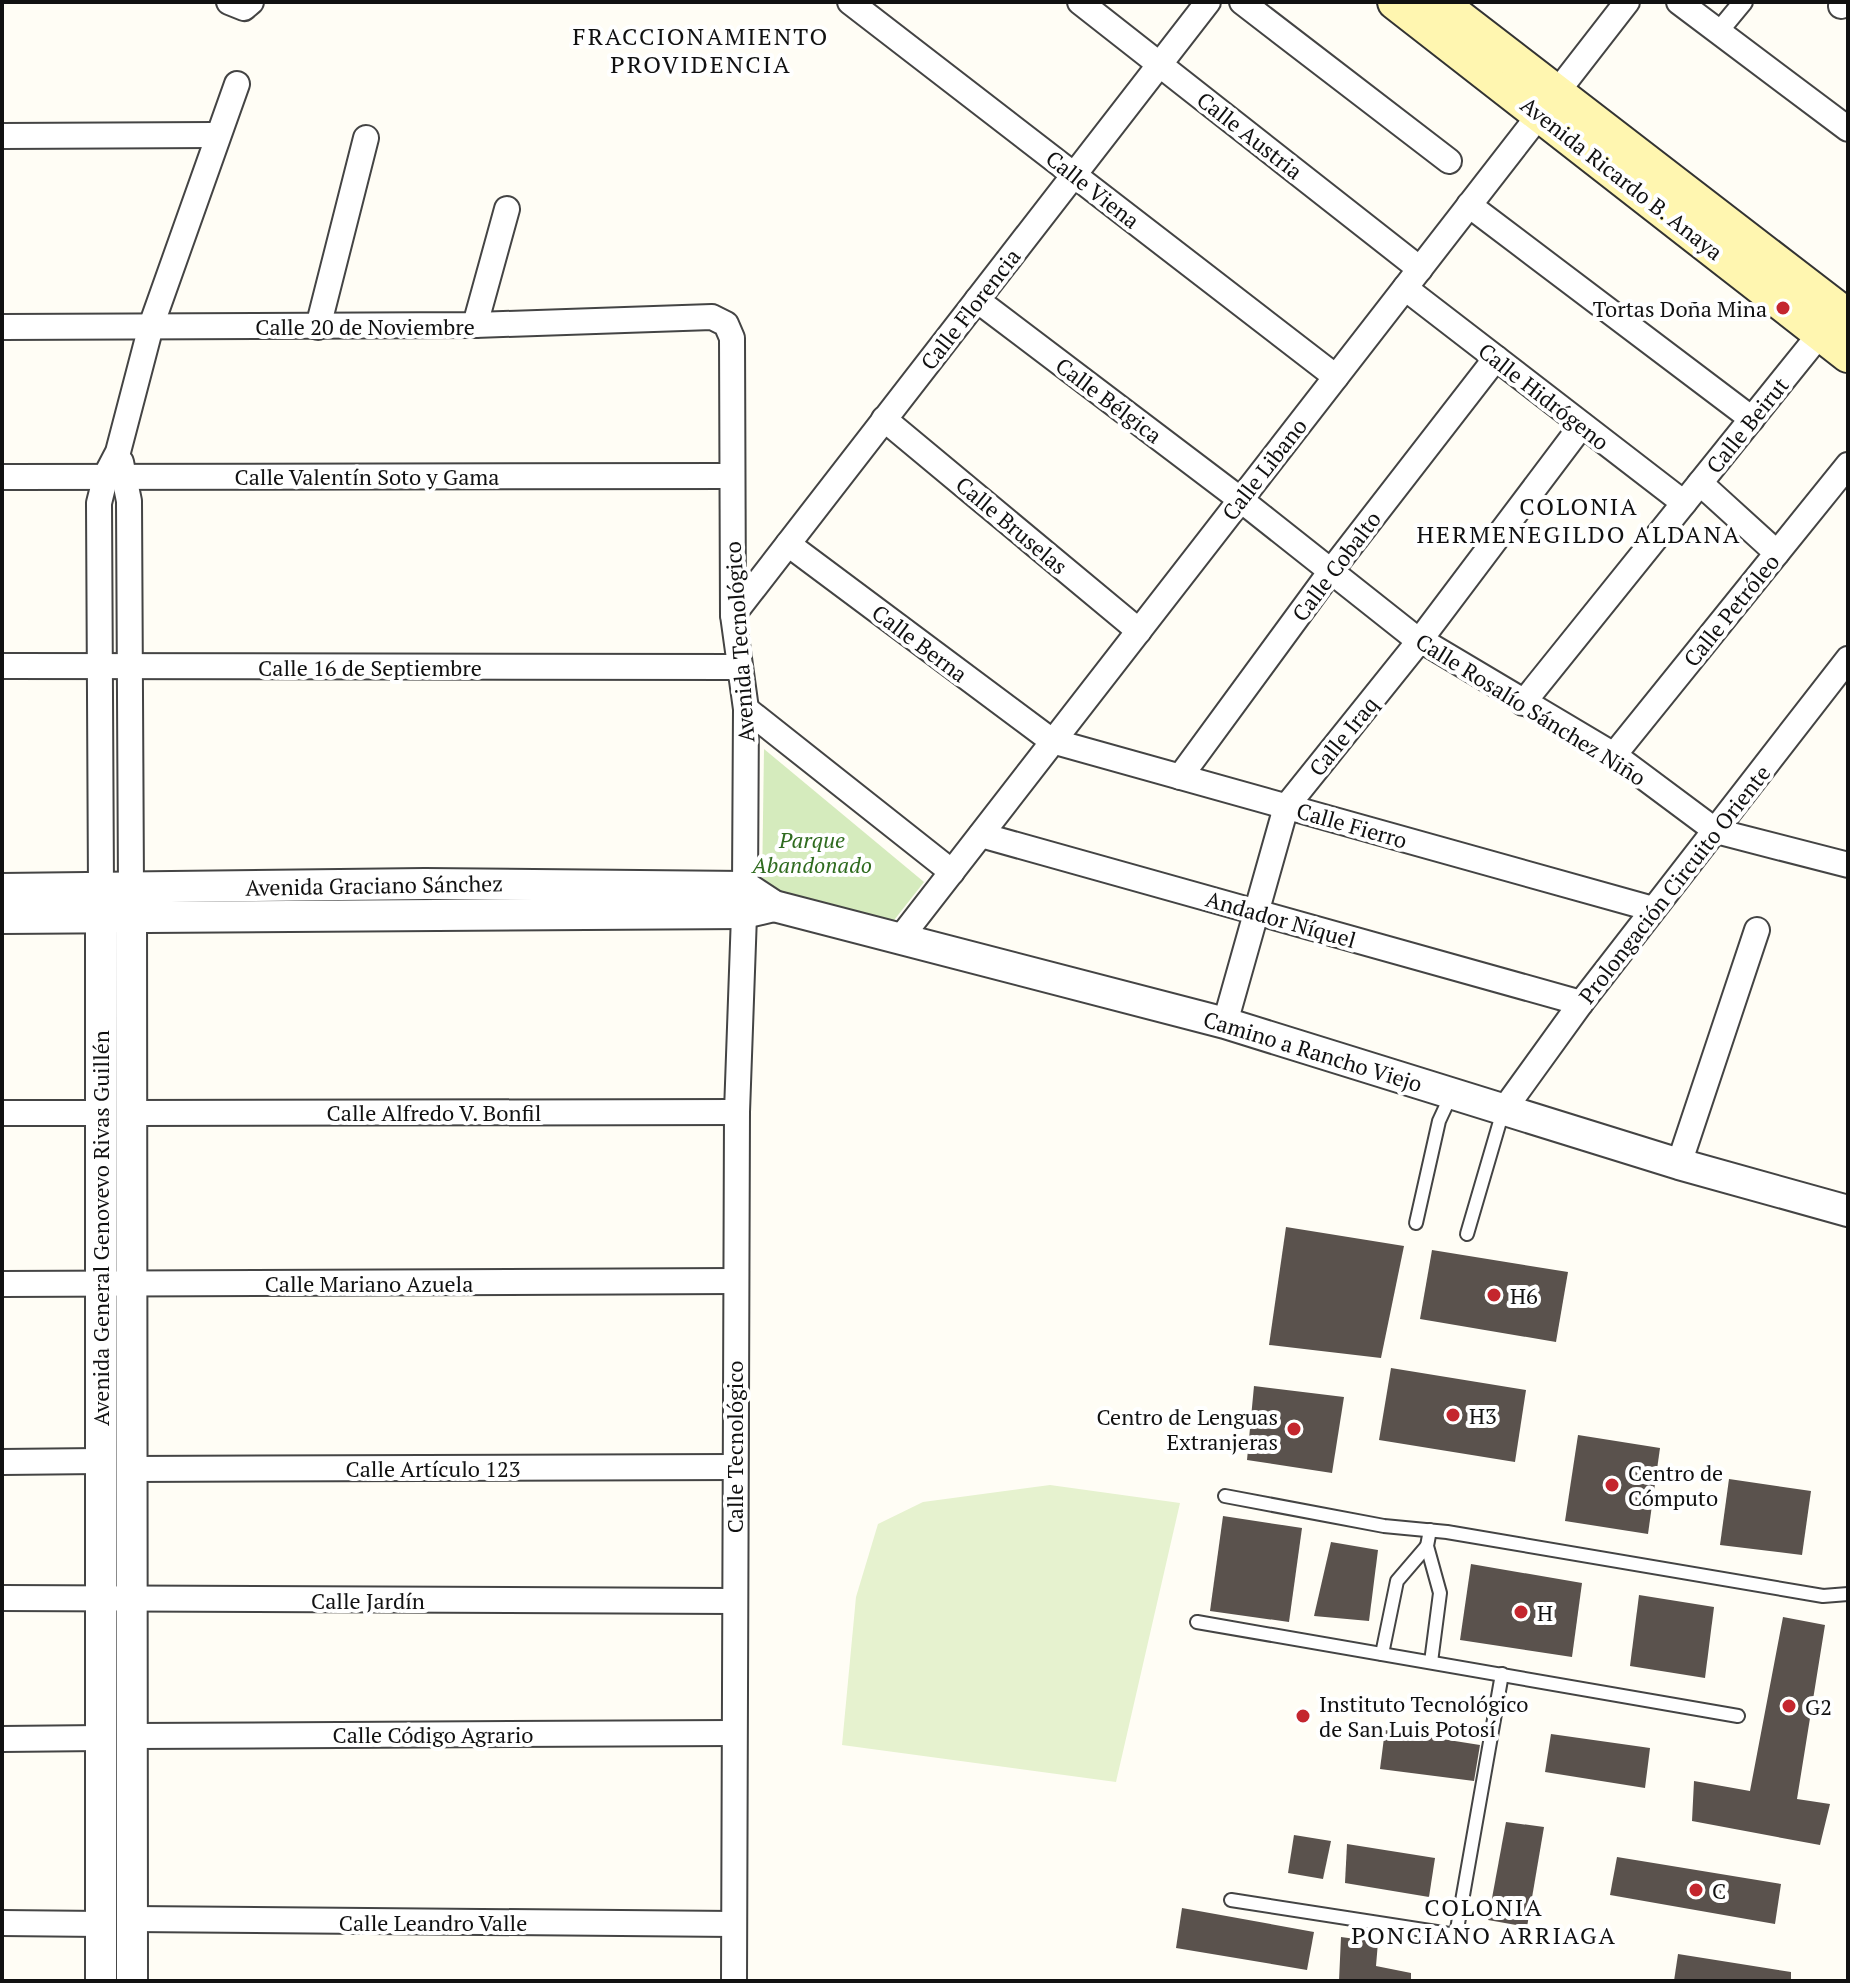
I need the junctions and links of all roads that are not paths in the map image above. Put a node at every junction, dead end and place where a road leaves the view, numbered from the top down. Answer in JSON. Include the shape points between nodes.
{"nodes":[{"id":1,"x":229,"y":2,"type":"edge"},
{"id":2,"x":251,"y":2,"type":"edge"},
{"id":3,"x":850,"y":2,"type":"edge"},
{"id":4,"x":1080,"y":2,"type":"edge"},
{"id":5,"x":1208,"y":2,"type":"edge"},
{"id":6,"x":1242,"y":2,"type":"edge"},
{"id":7,"x":1395,"y":2,"type":"edge"},
{"id":8,"x":1439,"y":2,"type":"edge"},
{"id":9,"x":1627,"y":2,"type":"edge"},
{"id":10,"x":1679,"y":2,"type":"edge"},
{"id":11,"x":1743,"y":2,"type":"edge"},
{"id":12,"x":1719,"y":31,"type":"junction"},
{"id":13,"x":1160,"y":64,"type":"junction"},
{"id":14,"x":237,"y":84,"type":"dead end"},
{"id":15,"x":1548,"y":104,"type":"junction"},
{"id":16,"x":1848,"y":129,"type":"edge"},
{"id":17,"x":215,"y":135,"type":"junction"},
{"id":18,"x":2,"y":136,"type":"edge"},
{"id":19,"x":366,"y":138,"type":"dead end"},
{"id":20,"x":1449,"y":161,"type":"dead end"},
{"id":21,"x":1074,"y":175,"type":"junction"},
{"id":22,"x":1469,"y":205,"type":"junction"},
{"id":23,"x":507,"y":209,"type":"dead end"},
{"id":24,"x":1420,"y":269,"type":"junction"},
{"id":25,"x":1405,"y":288,"type":"junction"},
{"id":26,"x":977,"y":300,"type":"junction"},
{"id":27,"x":726,"y":324,"type":"joint"},
{"id":28,"x":475,"y":325,"type":"junction"},
{"id":29,"x":151,"y":326,"type":"junction"},
{"id":30,"x":1834,"y":326,"type":"edge"},
{"id":31,"x":2,"y":327,"type":"edge"},
{"id":32,"x":318,"y":327,"type":"junction"},
{"id":33,"x":1848,"y":355,"type":"edge"},
{"id":34,"x":1496,"y":358,"type":"junction"},
{"id":35,"x":1336,"y":377,"type":"junction"},
{"id":36,"x":884,"y":419,"type":"junction"},
{"id":37,"x":1752,"y":419,"type":"junction"},
{"id":38,"x":1582,"y":425,"type":"junction"},
{"id":39,"x":1848,"y":465,"type":"edge"},
{"id":40,"x":116,"y":475,"type":"junction"},
{"id":41,"x":731,"y":476,"type":"junction"},
{"id":42,"x":2,"y":477,"type":"edge"},
{"id":43,"x":1700,"y":483,"type":"junction"},
{"id":44,"x":1241,"y":500,"type":"junction"},
{"id":45,"x":1684,"y":503,"type":"junction"},
{"id":46,"x":788,"y":544,"type":"junction"},
{"id":47,"x":1777,"y":553,"type":"junction"},
{"id":48,"x":1331,"y":571,"type":"junction"},
{"id":49,"x":733,"y":615,"type":"junction"},
{"id":50,"x":1139,"y":631,"type":"junction"},
{"id":51,"x":1420,"y":640,"type":"junction"},
{"id":52,"x":1848,"y":659,"type":"edge"},
{"id":53,"x":2,"y":666,"type":"edge"},
{"id":54,"x":98,"y":666,"type":"junction"},
{"id":55,"x":130,"y":667,"type":"junction"},
{"id":56,"x":738,"y":667,"type":"junction"},
{"id":57,"x":1523,"y":703,"type":"junction"},
{"id":58,"x":746,"y":709,"type":"junction"},
{"id":59,"x":1052,"y":741,"type":"junction"},
{"id":60,"x":1614,"y":755,"type":"junction"},
{"id":61,"x":1180,"y":777,"type":"junction"},
{"id":62,"x":1286,"y":807,"type":"junction"},
{"id":63,"x":1716,"y":831,"type":"junction"},
{"id":64,"x":981,"y":835,"type":"junction"},
{"id":65,"x":1848,"y":865,"type":"edge"},
{"id":66,"x":952,"y":872,"type":"junction"},
{"id":67,"x":425,"y":884,"type":"junction"},
{"id":68,"x":2,"y":889,"type":"edge"},
{"id":69,"x":745,"y":900,"type":"junction"},
{"id":70,"x":116,"y":903,"type":"junction"},
{"id":71,"x":1653,"y":909,"type":"junction"},
{"id":72,"x":1255,"y":912,"type":"junction"},
{"id":73,"x":426,"y":916,"type":"junction"},
{"id":74,"x":2,"y":918,"type":"edge"},
{"id":75,"x":1757,"y":930,"type":"dead end"},
{"id":76,"x":902,"y":936,"type":"junction"},
{"id":77,"x":1581,"y":1003,"type":"junction"},
{"id":78,"x":1225,"y":1023,"type":"junction"},
{"id":79,"x":1452,"y":1093,"type":"junction"},
{"id":80,"x":1503,"y":1111,"type":"junction"},
{"id":81,"x":737,"y":1112,"type":"junction"},
{"id":82,"x":2,"y":1113,"type":"edge"},
{"id":83,"x":101,"y":1113,"type":"junction"},
{"id":84,"x":131,"y":1113,"type":"junction"},
{"id":85,"x":1679,"y":1164,"type":"junction"},
{"id":86,"x":1848,"y":1211,"type":"edge"},
{"id":87,"x":1416,"y":1223,"type":"dead end"},
{"id":88,"x":1467,"y":1234,"type":"dead end"},
{"id":89,"x":735,"y":1281,"type":"junction"},
{"id":90,"x":2,"y":1284,"type":"edge"},
{"id":91,"x":101,"y":1284,"type":"junction"},
{"id":92,"x":131,"y":1284,"type":"junction"},
{"id":93,"x":99,"y":1461,"type":"junction"},
{"id":94,"x":2,"y":1462,"type":"edge"},
{"id":95,"x":734,"y":1467,"type":"junction"},
{"id":96,"x":131,"y":1469,"type":"junction"},
{"id":97,"x":1225,"y":1496,"type":"dead end"},
{"id":98,"x":1430,"y":1530,"type":"junction"},
{"id":99,"x":1427,"y":1546,"type":"junction"},
{"id":100,"x":1848,"y":1594,"type":"edge"},
{"id":101,"x":2,"y":1598,"type":"edge"},
{"id":102,"x":101,"y":1598,"type":"junction"},
{"id":103,"x":132,"y":1599,"type":"junction"},
{"id":104,"x":733,"y":1601,"type":"junction"},
{"id":105,"x":1197,"y":1622,"type":"dead end"},
{"id":106,"x":1382,"y":1654,"type":"junction"},
{"id":107,"x":1431,"y":1662,"type":"junction"},
{"id":108,"x":1502,"y":1674,"type":"junction"},
{"id":109,"x":1738,"y":1716,"type":"dead end"},
{"id":110,"x":733,"y":1733,"type":"junction"},
{"id":111,"x":132,"y":1736,"type":"junction"},
{"id":112,"x":101,"y":1738,"type":"junction"},
{"id":113,"x":2,"y":1739,"type":"edge"},
{"id":114,"x":1231,"y":1900,"type":"dead end"},
{"id":115,"x":132,"y":1919,"type":"junction"},
{"id":116,"x":2,"y":1923,"type":"edge"},
{"id":117,"x":101,"y":1924,"type":"junction"},
{"id":118,"x":734,"y":1924,"type":"junction"},
{"id":119,"x":101,"y":1981,"type":"edge"},
{"id":120,"x":132,"y":1981,"type":"edge"},
{"id":121,"x":734,"y":1981,"type":"edge"}],
"edges":[{"from":1,"to":2,"type":"street","via":[[244,8]]},
{"from":3,"to":21,"type":"street","name":"Calle Viena"},
{"from":4,"to":13,"type":"street","name":"Calle Austria"},
{"from":5,"to":13,"type":"street","name":"Calle Florencia"},
{"from":6,"to":20,"type":"street"},
{"from":7,"to":15,"type":"main road","name":"Avenida Ricardo B. Anaya"},
{"from":8,"to":15,"type":"main road","name":"Avenida Ricardo B. Anaya"},
{"from":9,"to":15,"type":"street","name":"Calle Libano"},
{"from":10,"to":12,"type":"street"},
{"from":11,"to":12,"type":"street"},
{"from":12,"to":16,"type":"street"},
{"from":13,"to":21,"type":"street","name":"Calle Florencia"},
{"from":13,"to":24,"type":"street","name":"Calle Austria"},
{"from":14,"to":17,"type":"street"},
{"from":15,"to":22,"type":"street","name":"Calle Libano"},
{"from":15,"to":30,"type":"main road","name":"Avenida Ricardo B. Anaya"},
{"from":17,"to":18,"type":"street"},
{"from":17,"to":29,"type":"street"},
{"from":19,"to":32,"type":"street"},
{"from":21,"to":26,"type":"street","name":"Calle Florencia"},
{"from":21,"to":35,"type":"street","name":"Calle Viena"},
{"from":22,"to":24,"type":"street","name":"Calle Libano"},
{"from":22,"to":37,"type":"street"},
{"from":23,"to":28,"type":"street"},
{"from":24,"to":25,"type":"street","name":"Calle Libano"},
{"from":25,"to":34,"type":"street","name":"Calle Hidrógeno"},
{"from":25,"to":35,"type":"street","name":"Calle Libano"},
{"from":26,"to":36,"type":"street","name":"Calle Florencia"},
{"from":26,"to":44,"type":"street","name":"Calle Bélgica"},
{"from":27,"to":28,"type":"street","name":"Calle 20 de Noviembre","via":[[712,317]]},
{"from":27,"to":41,"type":"street","name":"Avenida Tecnológico","via":[[732,338]]},
{"from":28,"to":32,"type":"street","name":"Calle 20 de Noviembre"},
{"from":29,"to":31,"type":"street","name":"Calle 20 de Noviembre"},
{"from":29,"to":32,"type":"street","name":"Calle 20 de Noviembre"},
{"from":29,"to":40,"type":"street"},
{"from":30,"to":33,"type":"main road","name":"Avenida Ricardo B. Anaya"},
{"from":30,"to":37,"type":"street","name":"Calle Beirut"},
{"from":34,"to":38,"type":"street","name":"Calle Hidrógeno"},
{"from":34,"to":48,"type":"street","name":"Calle Cobalto"},
{"from":35,"to":44,"type":"street","name":"Calle Libano"},
{"from":36,"to":46,"type":"street","name":"Calle Florencia"},
{"from":36,"to":50,"type":"street","name":"Calle Bruselas"},
{"from":37,"to":43,"type":"street","name":"Calle Beirut"},
{"from":38,"to":45,"type":"street","name":"Calle Hidrógeno"},
{"from":38,"to":51,"type":"street","name":"Calle Iraq"},
{"from":39,"to":47,"type":"street","name":"Calle Petróleo"},
{"from":40,"to":41,"type":"street","name":"Calle Valentín Soto y Gama"},
{"from":40,"to":42,"type":"street","name":"Calle Valentín Soto y Gama"},
{"from":40,"to":54,"type":"street","name":"Avenida General Genovevo Rivas Guillén","via":[[99,503]]},
{"from":40,"to":55,"type":"street","name":"Avenida General Genovevo Rivas Guillén","via":[[129,501]]},
{"from":41,"to":49,"type":"street","name":"Avenida Tecnológico"},
{"from":43,"to":45,"type":"street","name":"Calle Beirut"},
{"from":43,"to":47,"type":"street"},
{"from":44,"to":48,"type":"street","name":"Calle Rosalío Sánchez Niño"},
{"from":44,"to":50,"type":"street","name":"Calle Libano"},
{"from":45,"to":57,"type":"street","name":"Calle Beirut"},
{"from":46,"to":49,"type":"street","name":"Calle Florencia"},
{"from":46,"to":59,"type":"street","name":"Calle Berna"},
{"from":47,"to":60,"type":"street","name":"Calle Petróleo"},
{"from":48,"to":51,"type":"street","name":"Calle Rosalío Sánchez Niño"},
{"from":48,"to":61,"type":"street","name":"Calle Cobalto"},
{"from":49,"to":56,"type":"street","name":"Avenida Tecnológico"},
{"from":50,"to":59,"type":"street","name":"Calle Libano"},
{"from":51,"to":57,"type":"street","name":"Calle Rosalío Sánchez Niño"},
{"from":51,"to":62,"type":"street","name":"Calle Iraq"},
{"from":52,"to":63,"type":"street","name":"Prolongación Circuito Oriente"},
{"from":53,"to":54,"type":"street","name":"Calle 16 de Septiembre"},
{"from":54,"to":55,"type":"street","name":"Calle 16 de Septiembre"},
{"from":54,"to":70,"type":"street","name":"Avenida General Genovevo Rivas Guillén"},
{"from":55,"to":56,"type":"street","name":"Calle 16 de Septiembre"},
{"from":55,"to":70,"type":"street","name":"Avenida General Genovevo Rivas Guillén"},
{"from":56,"to":58,"type":"street","name":"Avenida Tecnológico"},
{"from":57,"to":60,"type":"street","name":"Calle Rosalío Sánchez Niño"},
{"from":58,"to":66,"type":"street"},
{"from":58,"to":69,"type":"street","name":"Avenida Tecnológico"},
{"from":59,"to":61,"type":"street","name":"Calle Fierro"},
{"from":59,"to":64,"type":"street","name":"Calle Libano"},
{"from":60,"to":63,"type":"street","name":"Calle Rosalío Sánchez Niño"},
{"from":61,"to":62,"type":"street","name":"Calle Fierro"},
{"from":62,"to":71,"type":"street","name":"Calle Fierro"},
{"from":62,"to":72,"type":"street","name":"Calle Iraq"},
{"from":63,"to":65,"type":"street","name":"Calle Rosalío Sánchez Niño"},
{"from":63,"to":71,"type":"street","name":"Prolongación Circuito Oriente"},
{"from":64,"to":66,"type":"street","name":"Calle Libano"},
{"from":64,"to":72,"type":"street","name":"Andador Níquel"},
{"from":66,"to":76,"type":"street","name":"Calle Libano"},
{"from":67,"to":69,"type":"street","name":"Avenida Graciano Sánchez"},
{"from":67,"to":70,"type":"street","name":"Avenida Graciano Sánchez"},
{"from":67,"to":73,"type":"street"},
{"from":68,"to":70,"type":"street","name":"Avenida Graciano Sánchez"},
{"from":69,"to":73,"type":"street","name":"Avenida Graciano Sánchez"},
{"from":69,"to":76,"type":"street","name":"Camino a Rancho Viejo"},
{"from":69,"to":81,"type":"street","name":"Calle Tecnológico"},
{"from":70,"to":73,"type":"street","name":"Avenida Graciano Sánchez"},
{"from":70,"to":74,"type":"street","name":"Avenida Graciano Sánchez"},
{"from":70,"to":83,"type":"street","name":"Avenida General Genovevo Rivas Guillén"},
{"from":70,"to":84,"type":"street","name":"Avenida General Genovevo Rivas Guillén"},
{"from":71,"to":77,"type":"street","name":"Prolongación Circuito Oriente"},
{"from":72,"to":77,"type":"street","name":"Andador Níquel"},
{"from":72,"to":78,"type":"street","name":"Calle Iraq"},
{"from":75,"to":85,"type":"street"},
{"from":76,"to":78,"type":"street","name":"Camino a Rancho Viejo"},
{"from":77,"to":80,"type":"street","name":"Prolongación Circuito Oriente"},
{"from":78,"to":79,"type":"street","name":"Camino a Rancho Viejo"},
{"from":79,"to":80,"type":"street","name":"Camino a Rancho Viejo"},
{"from":79,"to":87,"type":"lane","via":[[1439,1121]]},
{"from":80,"to":85,"type":"street","name":"Camino a Rancho Viejo"},
{"from":80,"to":88,"type":"lane"},
{"from":81,"to":84,"type":"street","name":"Calle Alfredo V. Bonfil"},
{"from":81,"to":89,"type":"street","name":"Calle Tecnológico"},
{"from":82,"to":83,"type":"street"},
{"from":83,"to":91,"type":"street","name":"Avenida General Genovevo Rivas Guillén"},
{"from":84,"to":92,"type":"street","name":"Avenida General Genovevo Rivas Guillén"},
{"from":85,"to":86,"type":"street","name":"Camino a Rancho Viejo"},
{"from":89,"to":92,"type":"street","name":"Calle Mariano Azuela"},
{"from":89,"to":95,"type":"street","name":"Calle Tecnológico"},
{"from":90,"to":91,"type":"street","name":"Calle Mariano Azuela"},
{"from":91,"to":92,"type":"street","name":"Calle Mariano Azuela"},
{"from":91,"to":93,"type":"street","name":"Avenida General Genovevo Rivas Guillén"},
{"from":92,"to":96,"type":"street","name":"Avenida General Genovevo Rivas Guillén"},
{"from":93,"to":94,"type":"street"},
{"from":93,"to":102,"type":"street","name":"Avenida General Genovevo Rivas Guillén"},
{"from":95,"to":96,"type":"street","name":"Calle Artículo 123"},
{"from":95,"to":104,"type":"street","name":"Calle Tecnológico"},
{"from":96,"to":103,"type":"street","name":"Avenida General Genovevo Rivas Guillén"},
{"from":97,"to":98,"type":"lane"},
{"from":98,"to":99,"type":"lane"},
{"from":98,"to":100,"type":"lane","via":[[1823,1596]]},
{"from":99,"to":106,"type":"lane","via":[[1397,1581]]},
{"from":99,"to":107,"type":"lane","via":[[1440,1593]]},
{"from":101,"to":102,"type":"street","name":"Calle Jardín"},
{"from":102,"to":103,"type":"street","name":"Calle Jardín"},
{"from":102,"to":112,"type":"street","name":"Avenida General Genovevo Rivas Guillén"},
{"from":103,"to":104,"type":"street","name":"Calle Jardín"},
{"from":103,"to":111,"type":"street","name":"Avenida General Genovevo Rivas Guillén"},
{"from":104,"to":110,"type":"street","name":"Calle Tecnológico"},
{"from":105,"to":106,"type":"lane"},
{"from":106,"to":107,"type":"lane"},
{"from":107,"to":108,"type":"lane"},
{"from":108,"to":109,"type":"lane"},
{"from":108,"to":114,"type":"lane","via":[[1456,1935]]},
{"from":110,"to":111,"type":"street","name":"Calle Código Agrario"},
{"from":110,"to":118,"type":"street","name":"Calle Tecnológico"},
{"from":111,"to":115,"type":"street","name":"Avenida General Genovevo Rivas Guillén"},
{"from":112,"to":113,"type":"street"},
{"from":112,"to":117,"type":"street","name":"Avenida General Genovevo Rivas Guillén"},
{"from":115,"to":118,"type":"street","name":"Calle Leandro Valle"},
{"from":115,"to":120,"type":"street","name":"Avenida General Genovevo Rivas Guillén"},
{"from":116,"to":117,"type":"street"},
{"from":117,"to":119,"type":"street","name":"Avenida General Genovevo Rivas Guillén"},
{"from":118,"to":121,"type":"street","name":"Calle Tecnológico"}]}
